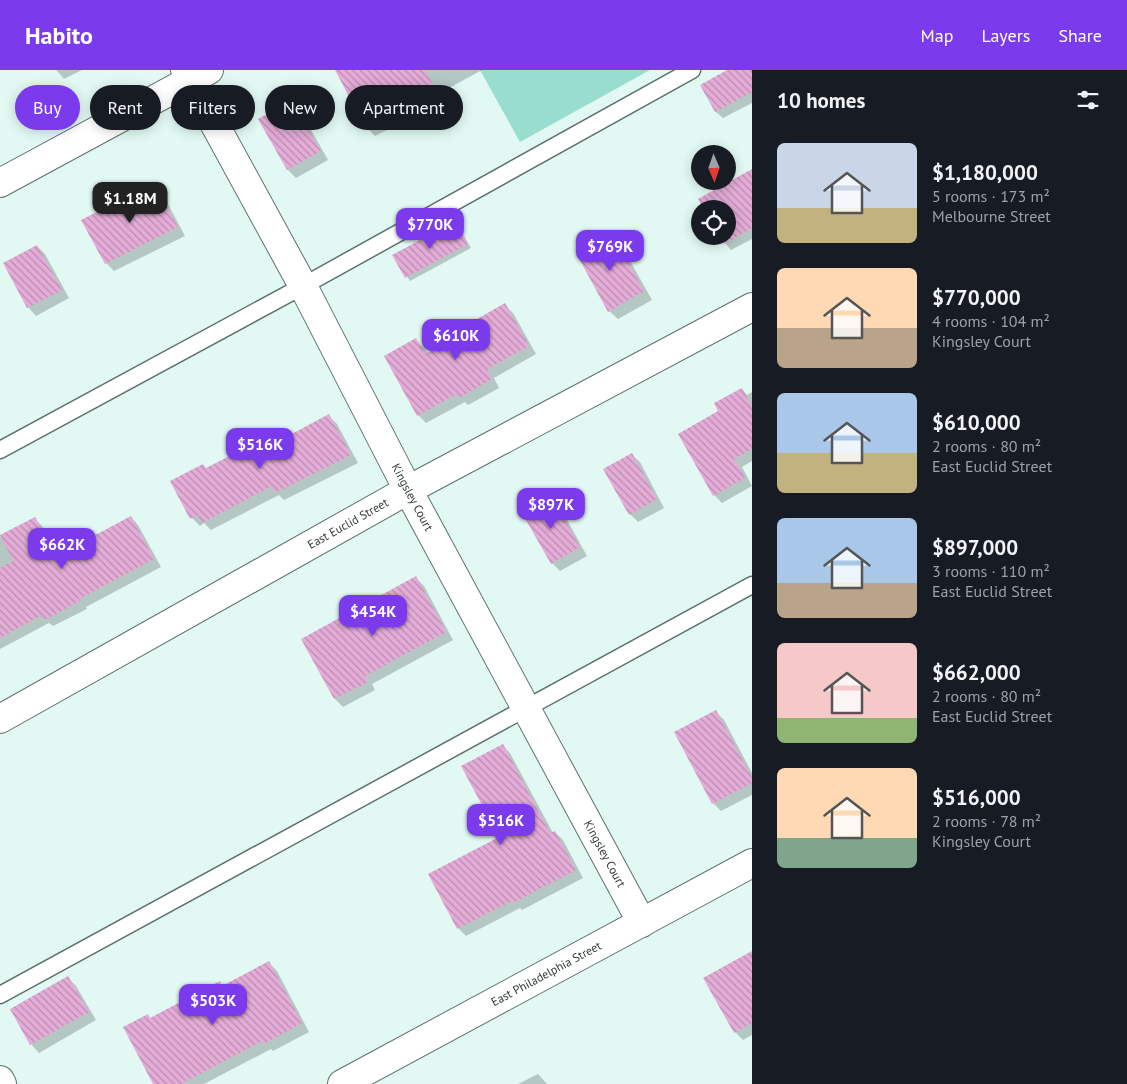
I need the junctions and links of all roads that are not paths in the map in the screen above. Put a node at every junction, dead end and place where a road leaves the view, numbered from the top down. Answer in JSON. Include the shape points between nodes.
{"nodes":[{"id":1,"x":692,"y":70,"type":"edge"},
{"id":2,"x":195,"y":73,"type":"edge"},
{"id":3,"x":0,"y":184,"type":"edge"},
{"id":4,"x":302,"y":286,"type":"junction"},
{"id":5,"x":752,"y":307,"type":"edge"},
{"id":6,"x":0,"y":450,"type":"edge"},
{"id":7,"x":408,"y":490,"type":"junction"},
{"id":8,"x":752,"y":585,"type":"edge"},
{"id":9,"x":526,"y":707,"type":"junction"},
{"id":10,"x":0,"y":719,"type":"edge"},
{"id":11,"x":752,"y":863,"type":"edge"},
{"id":12,"x":642,"y":923,"type":"junction"},
{"id":13,"x":0,"y":996,"type":"edge"},
{"id":14,"x":0,"y":1080,"type":"edge"},
{"id":15,"x":2,"y":1084,"type":"edge"},
{"id":16,"x":342,"y":1084,"type":"edge"}],
"edges":[{"from":1,"to":4,"type":"lane"},
{"from":2,"to":3,"type":"street"},
{"from":2,"to":4,"type":"street","name":"Kingsley Court"},
{"from":4,"to":6,"type":"lane"},
{"from":4,"to":7,"type":"street","name":"Kingsley Court"},
{"from":5,"to":7,"type":"street","name":"East Euclid Street"},
{"from":7,"to":9,"type":"street","name":"Kingsley Court"},
{"from":7,"to":10,"type":"street","name":"East Euclid Street"},
{"from":8,"to":9,"type":"lane"},
{"from":9,"to":12,"type":"street","name":"Kingsley Court"},
{"from":9,"to":13,"type":"lane"},
{"from":11,"to":12,"type":"street","name":"East Philadelphia Street"},
{"from":12,"to":16,"type":"street","name":"East Philadelphia Street"},
{"from":14,"to":15,"type":"street"}]}
